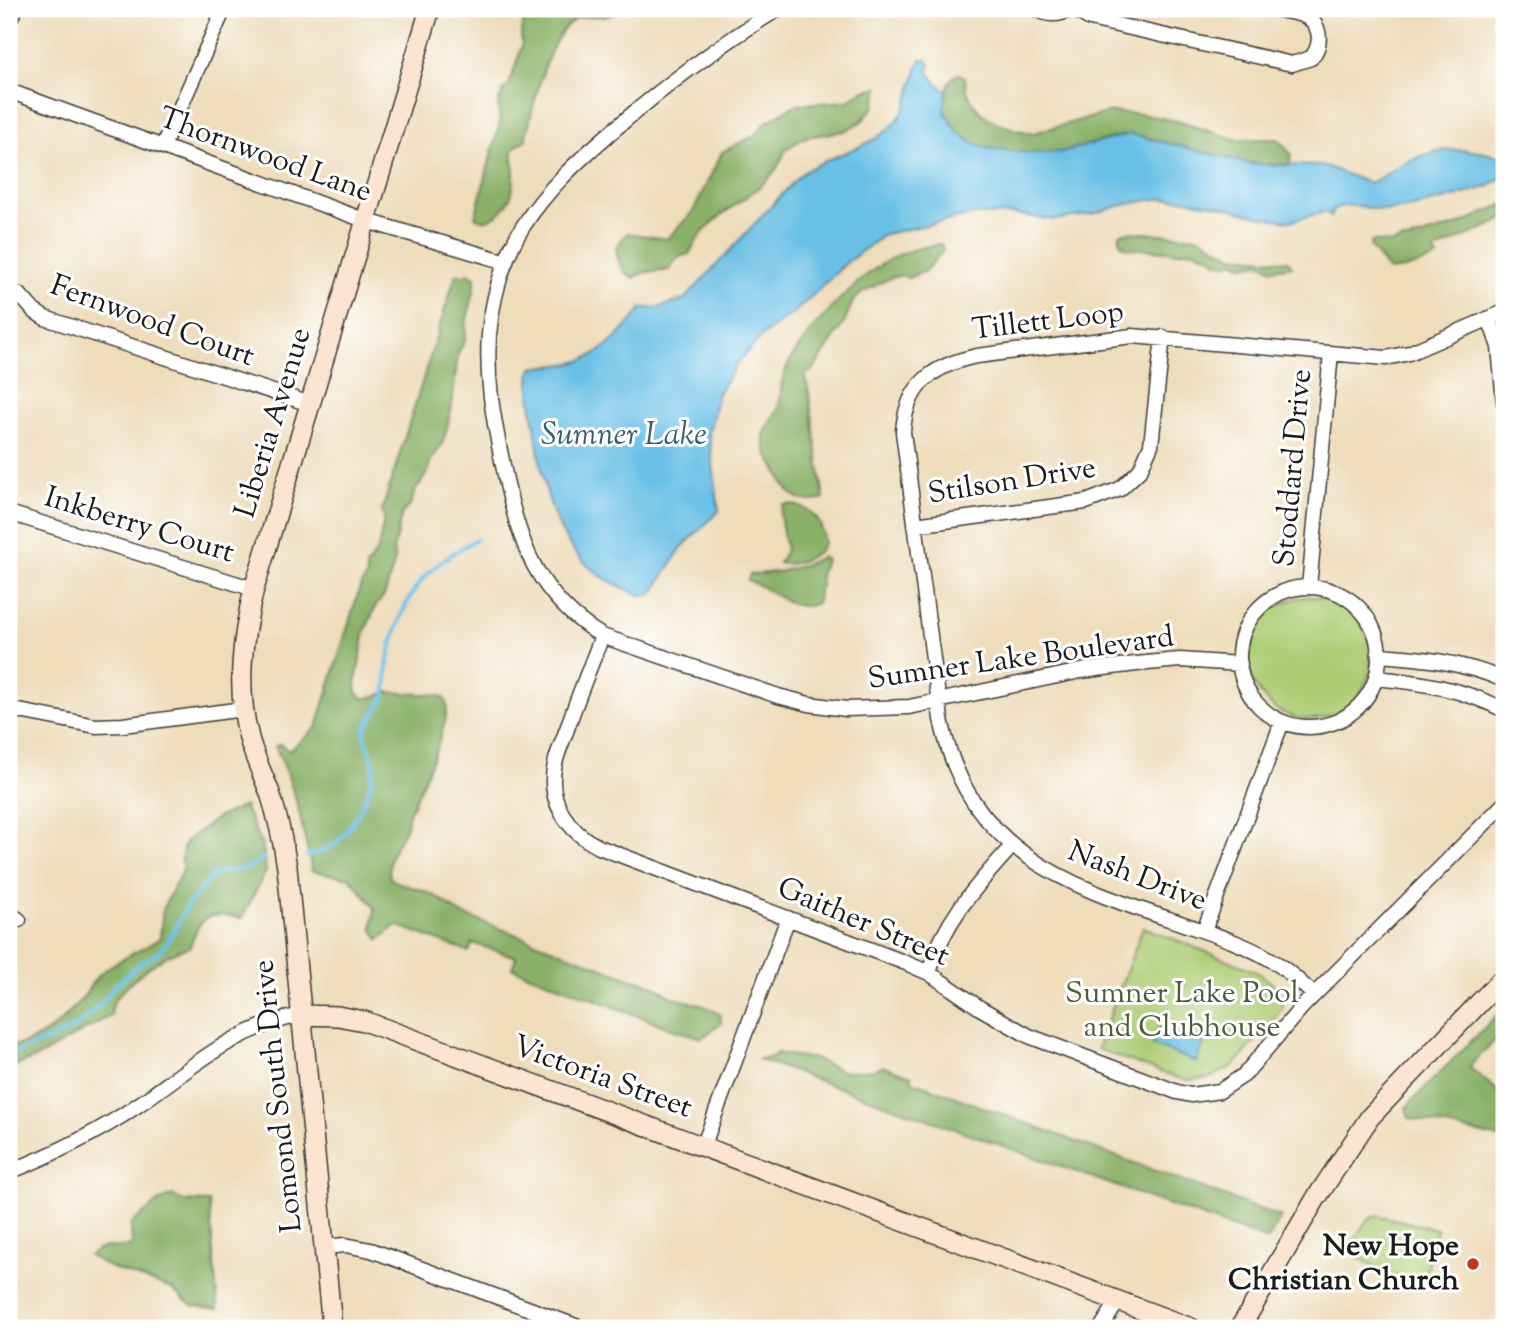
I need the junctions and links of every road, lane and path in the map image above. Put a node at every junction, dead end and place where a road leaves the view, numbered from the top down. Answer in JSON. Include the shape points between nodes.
{"nodes":[{"id":1,"x":16,"y":9,"type":"edge"},
{"id":2,"x":224,"y":9,"type":"edge"},
{"id":3,"x":430,"y":9,"type":"edge"},
{"id":4,"x":778,"y":9,"type":"edge"},
{"id":5,"x":1036,"y":9,"type":"edge"},
{"id":6,"x":1072,"y":9,"type":"edge"},
{"id":7,"x":1273,"y":9,"type":"edge"},
{"id":8,"x":9,"y":19,"type":"edge"},
{"id":9,"x":9,"y":91,"type":"edge"},
{"id":10,"x":163,"y":146,"type":"junction"},
{"id":11,"x":366,"y":221,"type":"junction"},
{"id":12,"x":506,"y":262,"type":"junction"},
{"id":13,"x":20,"y":295,"type":"dead end"},
{"id":14,"x":1504,"y":312,"type":"edge"},
{"id":15,"x":1489,"y":318,"type":"junction"},
{"id":16,"x":1163,"y":337,"type":"junction"},
{"id":17,"x":1331,"y":353,"type":"junction"},
{"id":18,"x":1504,"y":403,"type":"edge"},
{"id":19,"x":310,"y":404,"type":"junction"},
{"id":20,"x":9,"y":513,"type":"edge"},
{"id":21,"x":915,"y":525,"type":"junction"},
{"id":22,"x":1309,"y":587,"type":"junction"},
{"id":23,"x":254,"y":589,"type":"junction"},
{"id":24,"x":602,"y":636,"type":"junction"},
{"id":25,"x":1379,"y":655,"type":"junction"},
{"id":26,"x":1240,"y":664,"type":"junction"},
{"id":27,"x":1376,"y":677,"type":"junction"},
{"id":28,"x":1504,"y":680,"type":"edge"},
{"id":29,"x":939,"y":702,"type":"junction"},
{"id":30,"x":9,"y":709,"type":"edge"},
{"id":31,"x":243,"y":709,"type":"junction"},
{"id":32,"x":1504,"y":710,"type":"edge"},
{"id":33,"x":1282,"y":722,"type":"junction"},
{"id":34,"x":1504,"y":803,"type":"edge"},
{"id":35,"x":1012,"y":846,"type":"junction"},
{"id":36,"x":286,"y":859,"type":"joint"},
{"id":37,"x":788,"y":918,"type":"junction"},
{"id":38,"x":1204,"y":931,"type":"junction"},
{"id":39,"x":929,"y":973,"type":"junction"},
{"id":40,"x":1504,"y":977,"type":"edge"},
{"id":41,"x":1314,"y":995,"type":"junction"},
{"id":42,"x":301,"y":1015,"type":"junction"},
{"id":43,"x":703,"y":1147,"type":"junction"},
{"id":44,"x":9,"y":1172,"type":"edge"},
{"id":45,"x":324,"y":1247,"type":"junction"},
{"id":46,"x":1118,"y":1301,"type":"junction"},
{"id":47,"x":332,"y":1328,"type":"edge"},
{"id":48,"x":581,"y":1328,"type":"edge"},
{"id":49,"x":1101,"y":1328,"type":"edge"},
{"id":50,"x":1191,"y":1328,"type":"edge"},
{"id":51,"x":1240,"y":1328,"type":"edge"}],
"edges":[{"from":1,"to":8,"type":"street"},
{"from":2,"to":10,"type":"street"},
{"from":3,"to":11,"type":"street","name":"Liberia Avenue"},
{"from":4,"to":12,"type":"street","name":"Sumner Lake Boulevard","via":[[662,90],[577,162],[536,207]]},
{"from":5,"to":6,"type":"street","via":[[1048,14]]},
{"from":6,"to":7,"type":"street","via":[[1090,19],[1292,64],[1311,58],[1319,41],[1313,23],[1302,15]]},
{"from":9,"to":10,"type":"street","name":"Thornwood Lane"},
{"from":10,"to":11,"type":"street","name":"Thornwood Lane"},
{"from":11,"to":12,"type":"street","name":"Thornwood Lane"},
{"from":11,"to":19,"type":"street","name":"Liberia Avenue"},
{"from":12,"to":24,"type":"street","name":"Sumner Lake Boulevard","via":[[491,319],[490,392],[518,531],[549,589],[577,619]]},
{"from":13,"to":19,"type":"street","name":"Fernwood Court","via":[[46,318]]},
{"from":14,"to":15,"type":"street","name":"Tillett Loop"},
{"from":15,"to":17,"type":"street","name":"Tillett Loop","via":[[1397,356]]},
{"from":15,"to":18,"type":"street","via":[[1499,346]]},
{"from":16,"to":17,"type":"street","name":"Tillett Loop"},
{"from":16,"to":21,"type":"street","name":"Stilson Drive","via":[[1151,445],[1140,470],[1121,489],[1086,502]]},
{"from":16,"to":21,"type":"street","name":"Tillett Loop","via":[[1109,337],[977,356],[933,371],[913,394],[904,419]]},
{"from":17,"to":22,"type":"street","name":"Stoddard Drive"},
{"from":19,"to":23,"type":"street","name":"Liberia Avenue"},
{"from":20,"to":23,"type":"street","name":"Inkberry Court"},
{"from":21,"to":29,"type":"street","name":"Tillett Loop"},
{"from":22,"to":25,"type":"street","via":[[1331,591],[1356,606],[1374,630]]},
{"from":22,"to":26,"type":"street","via":[[1287,591],[1262,606],[1245,629]]},
{"from":23,"to":31,"type":"street","name":"Liberia Avenue","via":[[242,658]]},
{"from":24,"to":29,"type":"street","name":"Sumner Lake Boulevard","via":[[808,704],[877,710]]},
{"from":24,"to":37,"type":"street","name":"Gaither Street","via":[[555,764],[553,788],[566,820],[599,848]]},
{"from":25,"to":27,"type":"street"},
{"from":25,"to":28,"type":"street","via":[[1457,664]]},
{"from":26,"to":29,"type":"street","name":"Sumner Lake Boulevard","via":[[1180,660],[1136,664],[1081,671]]},
{"from":26,"to":33,"type":"street","via":[[1251,696]]},
{"from":27,"to":32,"type":"street","via":[[1444,688]]},
{"from":27,"to":33,"type":"street","via":[[1362,703],[1342,719],[1311,727]]},
{"from":29,"to":35,"type":"street","name":"Nash Drive","via":[[946,743],[963,786]]},
{"from":30,"to":31,"type":"street","via":[[96,726]]},
{"from":31,"to":36,"type":"street","name":"Liberia Avenue"},
{"from":33,"to":38,"type":"street"},
{"from":34,"to":41,"type":"street","name":"Gaither Street"},
{"from":35,"to":38,"type":"street","name":"Nash Drive","via":[[1087,891]]},
{"from":35,"to":39,"type":"street","via":[[953,917]]},
{"from":36,"to":42,"type":"street","name":"Lomond South Drive"},
{"from":37,"to":39,"type":"street","name":"Gaither Street"},
{"from":37,"to":43,"type":"street"},
{"from":38,"to":41,"type":"street","name":"Nash Drive","via":[[1275,962]]},
{"from":39,"to":41,"type":"street","name":"Gaither Street","via":[[1029,1036],[1191,1095],[1220,1091],[1238,1080]]},
{"from":40,"to":51,"type":"street","via":[[1370,1117]]},
{"from":42,"to":43,"type":"street","name":"Victoria Street","via":[[364,1021]]},
{"from":42,"to":44,"type":"street","name":"Victoria Street","via":[[266,1024],[223,1044],[106,1126]]},
{"from":42,"to":45,"type":"street","name":"Lomond South Drive"},
{"from":43,"to":46,"type":"street","name":"Victoria Street"},
{"from":45,"to":47,"type":"street","name":"Lomond South Drive"},
{"from":45,"to":48,"type":"street","via":[[371,1250]]},
{"from":46,"to":49,"type":"street"},
{"from":46,"to":50,"type":"street","name":"Victoria Street"}]}
